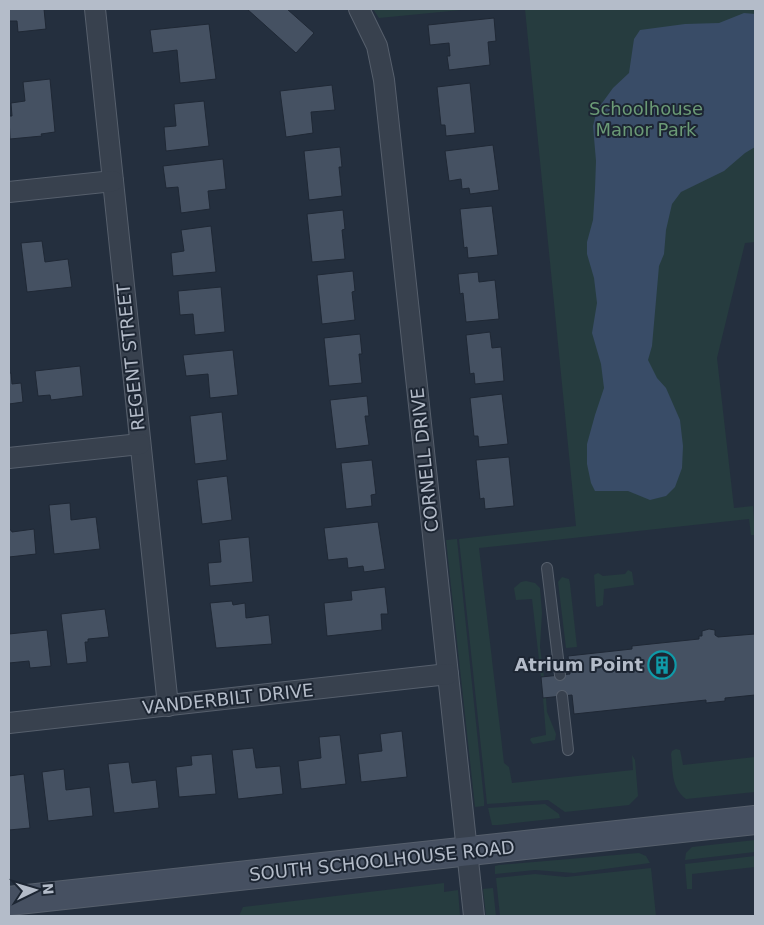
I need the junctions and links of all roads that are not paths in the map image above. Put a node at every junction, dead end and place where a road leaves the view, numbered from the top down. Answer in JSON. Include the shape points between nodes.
{"nodes":[{"id":1,"x":95,"y":9,"type":"edge"},
{"id":2,"x":360,"y":9,"type":"edge"},
{"id":3,"x":113,"y":181,"type":"junction"},
{"id":4,"x":9,"y":192,"type":"edge"},
{"id":5,"x":140,"y":444,"type":"junction"},
{"id":6,"x":9,"y":458,"type":"edge"},
{"id":7,"x":547,"y":568,"type":"dead end"},
{"id":8,"x":448,"y":674,"type":"junction"},
{"id":9,"x":560,"y":675,"type":"dead end"},
{"id":10,"x":562,"y":696,"type":"dead end"},
{"id":11,"x":168,"y":706,"type":"junction"},
{"id":12,"x":9,"y":723,"type":"edge"},
{"id":13,"x":568,"y":750,"type":"dead end"},
{"id":14,"x":755,"y":820,"type":"edge"},
{"id":15,"x":468,"y":852,"type":"junction"},
{"id":16,"x":9,"y":901,"type":"edge"},
{"id":17,"x":474,"y":916,"type":"edge"}],
"edges":[{"from":1,"to":3,"type":"street","name":"REGENT STREET"},
{"from":2,"to":8,"type":"street","name":"CORNELL DRIVE","via":[[377,46],[384,80]]},
{"from":3,"to":4,"type":"street"},
{"from":3,"to":5,"type":"street","name":"REGENT STREET"},
{"from":5,"to":6,"type":"street"},
{"from":5,"to":11,"type":"street","name":"REGENT STREET"},
{"from":7,"to":9,"type":"lane"},
{"from":8,"to":11,"type":"street","name":"VANDERBILT DRIVE"},
{"from":8,"to":15,"type":"street","name":"CORNELL DRIVE"},
{"from":10,"to":13,"type":"lane"},
{"from":11,"to":12,"type":"street","name":"VANDERBILT DRIVE"},
{"from":14,"to":15,"type":"street","name":"SOUTH SCHOOLHOUSE ROAD"},
{"from":15,"to":16,"type":"street","name":"SOUTH SCHOOLHOUSE ROAD"},
{"from":15,"to":17,"type":"street","name":"CORNELL DRIVE"}]}
